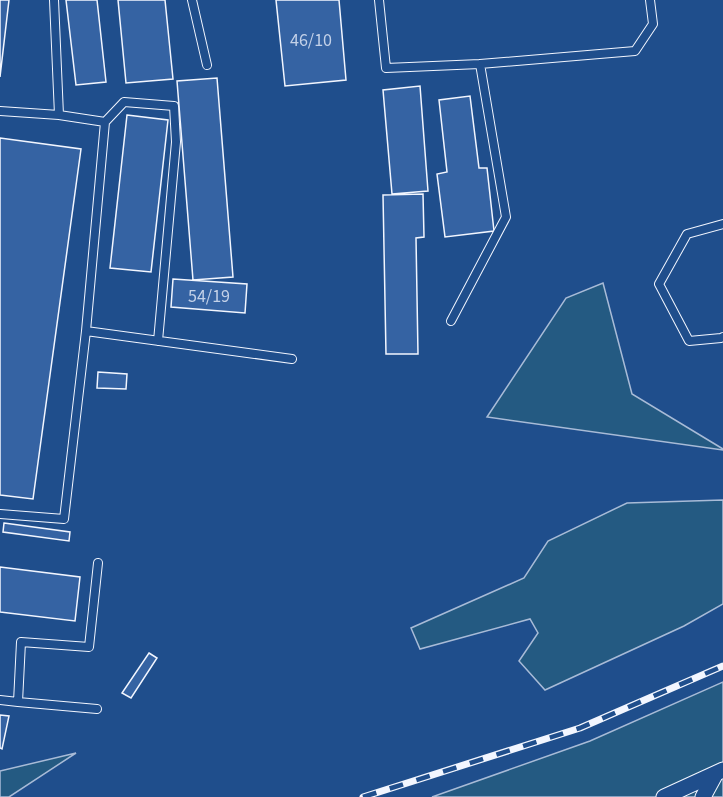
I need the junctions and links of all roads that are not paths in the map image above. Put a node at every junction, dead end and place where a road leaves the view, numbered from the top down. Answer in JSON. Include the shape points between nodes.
{"nodes":[{"id":1,"x":54,"y":0,"type":"edge"},
{"id":2,"x":192,"y":0,"type":"edge"},
{"id":3,"x":379,"y":0,"type":"edge"},
{"id":4,"x":650,"y":0,"type":"edge"},
{"id":5,"x":480,"y":64,"type":"junction"},
{"id":6,"x":207,"y":65,"type":"dead end"},
{"id":7,"x":0,"y":111,"type":"edge"},
{"id":8,"x":59,"y":116,"type":"junction"},
{"id":9,"x":105,"y":122,"type":"junction"},
{"id":10,"x":723,"y":224,"type":"edge"},
{"id":11,"x":452,"y":321,"type":"dead end"},
{"id":12,"x":86,"y":331,"type":"junction"},
{"id":13,"x":723,"y":337,"type":"edge"},
{"id":14,"x":158,"y":341,"type":"junction"},
{"id":15,"x":292,"y":359,"type":"dead end"},
{"id":16,"x":0,"y":514,"type":"edge"},
{"id":17,"x":98,"y":563,"type":"dead end"},
{"id":18,"x":0,"y":700,"type":"edge"},
{"id":19,"x":18,"y":702,"type":"junction"},
{"id":20,"x":97,"y":709,"type":"dead end"},
{"id":21,"x":719,"y":772,"type":"edge"},
{"id":22,"x":664,"y":797,"type":"edge"},
{"id":23,"x":703,"y":797,"type":"edge"}],
"edges":[{"from":1,"to":8,"type":"lane"},
{"from":2,"to":6,"type":"lane"},
{"from":3,"to":5,"type":"lane","via":[[386,68]]},
{"from":4,"to":5,"type":"lane","via":[[652,24],[635,51]]},
{"from":5,"to":11,"type":"lane","via":[[506,217]]},
{"from":7,"to":8,"type":"lane"},
{"from":8,"to":9,"type":"lane"},
{"from":9,"to":12,"type":"lane"},
{"from":9,"to":14,"type":"lane","via":[[124,102],[174,106],[176,142]]},
{"from":10,"to":13,"type":"lane","via":[[687,234],[659,284],[689,341]]},
{"from":12,"to":14,"type":"lane"},
{"from":12,"to":16,"type":"lane","via":[[64,519]]},
{"from":14,"to":15,"type":"lane"},
{"from":17,"to":19,"type":"lane","via":[[88,647],[21,642]]},
{"from":18,"to":19,"type":"lane"},
{"from":19,"to":20,"type":"lane"},
{"from":21,"to":22,"type":"street"},
{"from":21,"to":23,"type":"street"}]}
